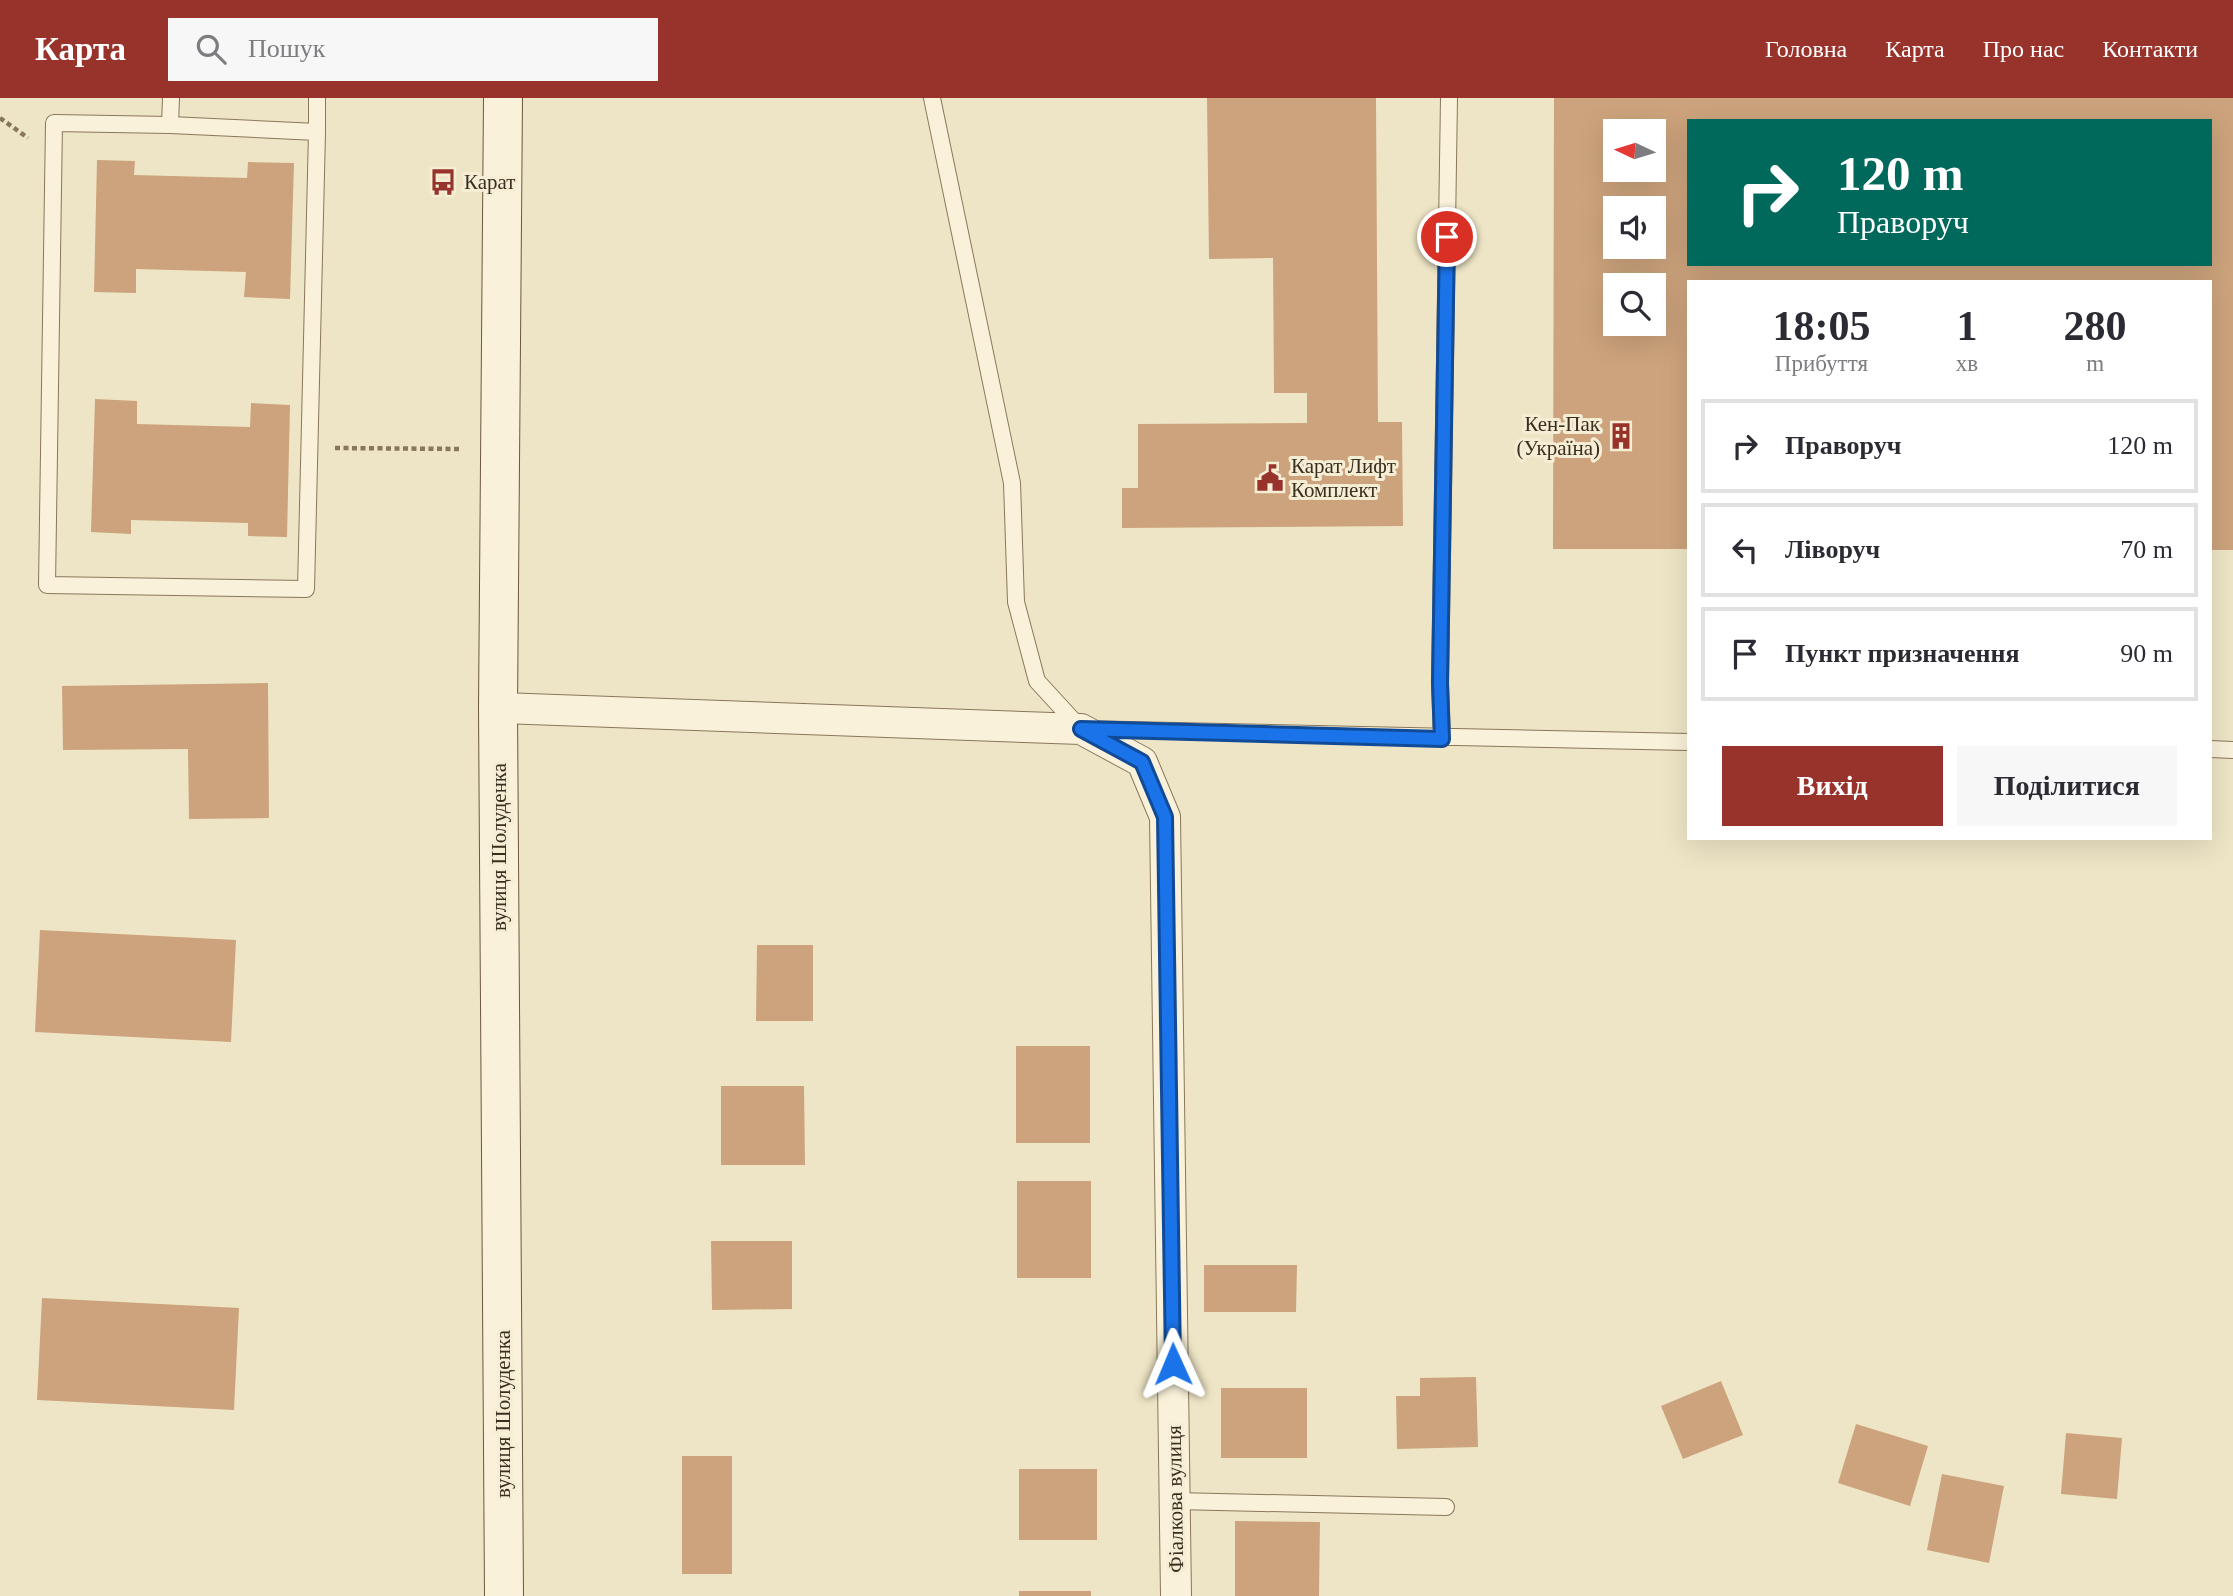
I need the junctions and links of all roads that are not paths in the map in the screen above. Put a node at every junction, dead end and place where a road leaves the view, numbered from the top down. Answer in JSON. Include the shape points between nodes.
{"nodes":[{"id":1,"x":171,"y":98,"type":"edge"},
{"id":2,"x":317,"y":98,"type":"edge"},
{"id":3,"x":503,"y":98,"type":"edge"},
{"id":4,"x":932,"y":98,"type":"edge"},
{"id":5,"x":1449,"y":98,"type":"edge"},
{"id":6,"x":170,"y":125,"type":"junction"},
{"id":7,"x":317,"y":132,"type":"junction"},
{"id":8,"x":498,"y":708,"type":"junction"},
{"id":9,"x":1081,"y":729,"type":"junction"},
{"id":10,"x":1442,"y":739,"type":"junction"},
{"id":11,"x":1687,"y":742,"type":"edge"},
{"id":12,"x":2212,"y":749,"type":"edge"},
{"id":13,"x":2233,"y":750,"type":"edge"},
{"id":14,"x":1175,"y":1501,"type":"junction"},
{"id":15,"x":1446,"y":1507,"type":"dead end"},
{"id":16,"x":504,"y":1596,"type":"edge"},
{"id":17,"x":1176,"y":1596,"type":"edge"}],
"edges":[{"from":1,"to":6,"type":"lane"},
{"from":2,"to":7,"type":"lane"},
{"from":3,"to":8,"type":"main road","name":"вулиця Шолуденка"},
{"from":4,"to":9,"type":"lane","via":[[1012,483],[1016,603],[1037,681]]},
{"from":5,"to":10,"type":"lane"},
{"from":6,"to":7,"type":"lane"},
{"from":6,"to":7,"type":"lane","via":[[54,123],[47,585],[306,589]]},
{"from":8,"to":9,"type":"street"},
{"from":8,"to":16,"type":"main road","name":"вулиця Шолуденка"},
{"from":9,"to":10,"type":"lane"},
{"from":9,"to":14,"type":"street","name":"Фіалкова вулиця","via":[[1142,762],[1165,817]]},
{"from":10,"to":11,"type":"lane"},
{"from":12,"to":13,"type":"lane"},
{"from":14,"to":15,"type":"lane"},
{"from":14,"to":17,"type":"street","name":"Фіалкова вулиця"}]}
